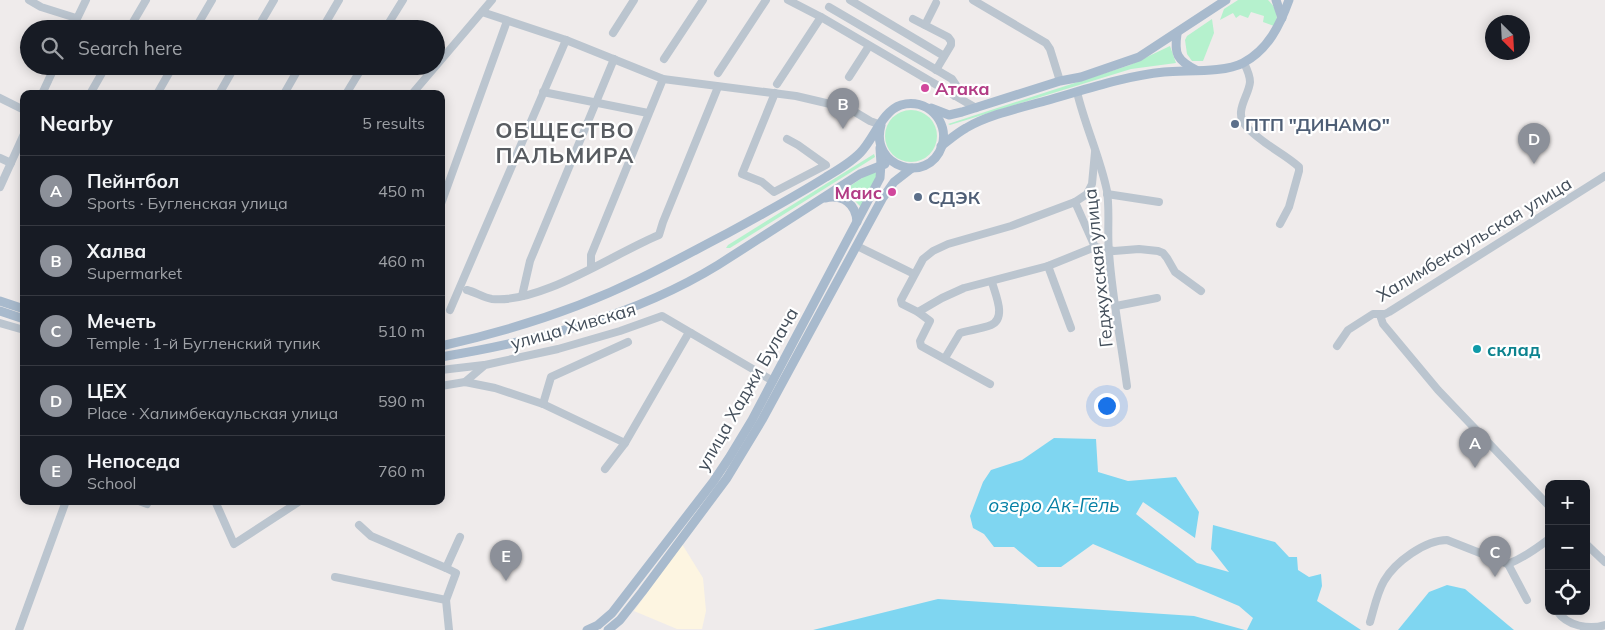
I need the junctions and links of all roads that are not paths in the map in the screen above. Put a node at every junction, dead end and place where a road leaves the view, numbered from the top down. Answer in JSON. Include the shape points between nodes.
{"nodes":[{"id":1,"x":29,"y":0,"type":"edge"},
{"id":2,"x":86,"y":0,"type":"edge"},
{"id":3,"x":146,"y":0,"type":"edge"},
{"id":4,"x":212,"y":0,"type":"edge"},
{"id":5,"x":274,"y":0,"type":"edge"},
{"id":6,"x":339,"y":0,"type":"edge"},
{"id":7,"x":403,"y":0,"type":"edge"},
{"id":8,"x":492,"y":0,"type":"edge"},
{"id":9,"x":634,"y":0,"type":"edge"},
{"id":10,"x":703,"y":0,"type":"edge"},
{"id":11,"x":766,"y":0,"type":"edge"},
{"id":12,"x":788,"y":0,"type":"edge"},
{"id":13,"x":850,"y":0,"type":"edge"},
{"id":14,"x":973,"y":0,"type":"edge"},
{"id":15,"x":1226,"y":0,"type":"edge"},
{"id":16,"x":1276,"y":0,"type":"edge"},
{"id":17,"x":1289,"y":0,"type":"edge"},
{"id":18,"x":936,"y":3,"type":"dead end"},
{"id":19,"x":829,"y":7,"type":"dead end"},
{"id":20,"x":482,"y":12,"type":"junction"},
{"id":21,"x":76,"y":18,"type":"joint"},
{"id":22,"x":821,"y":18,"type":"junction"},
{"id":23,"x":1282,"y":18,"type":"junction"},
{"id":24,"x":913,"y":19,"type":"dead end"},
{"id":25,"x":134,"y":20,"type":"edge"},
{"id":26,"x":200,"y":20,"type":"edge"},
{"id":27,"x":262,"y":20,"type":"edge"},
{"id":28,"x":327,"y":20,"type":"edge"},
{"id":29,"x":391,"y":20,"type":"edge"},
{"id":30,"x":507,"y":21,"type":"junction"},
{"id":31,"x":925,"y":25,"type":"junction"},
{"id":32,"x":613,"y":32,"type":"dead end"},
{"id":33,"x":874,"y":33,"type":"junction"},
{"id":34,"x":1177,"y":34,"type":"junction"},
{"id":35,"x":566,"y":40,"type":"junction"},
{"id":36,"x":868,"y":45,"type":"junction"},
{"id":37,"x":445,"y":55,"type":"edge"},
{"id":38,"x":944,"y":56,"type":"junction"},
{"id":39,"x":614,"y":59,"type":"junction"},
{"id":40,"x":664,"y":59,"type":"dead end"},
{"id":41,"x":1244,"y":63,"type":"junction"},
{"id":42,"x":936,"y":70,"type":"junction"},
{"id":43,"x":1196,"y":70,"type":"junction"},
{"id":44,"x":718,"y":73,"type":"dead end"},
{"id":45,"x":50,"y":75,"type":"edge"},
{"id":46,"x":101,"y":75,"type":"edge"},
{"id":47,"x":168,"y":75,"type":"edge"},
{"id":48,"x":230,"y":75,"type":"edge"},
{"id":49,"x":295,"y":75,"type":"edge"},
{"id":50,"x":358,"y":75,"type":"edge"},
{"id":51,"x":428,"y":75,"type":"edge"},
{"id":52,"x":849,"y":77,"type":"dead end"},
{"id":53,"x":663,"y":79,"type":"junction"},
{"id":54,"x":1060,"y":81,"type":"junction"},
{"id":55,"x":777,"y":84,"type":"dead end"},
{"id":56,"x":718,"y":87,"type":"junction"},
{"id":57,"x":44,"y":90,"type":"edge"},
{"id":58,"x":92,"y":90,"type":"edge"},
{"id":59,"x":159,"y":90,"type":"edge"},
{"id":60,"x":221,"y":90,"type":"edge"},
{"id":61,"x":286,"y":90,"type":"edge"},
{"id":62,"x":348,"y":90,"type":"edge"},
{"id":63,"x":415,"y":90,"type":"edge"},
{"id":64,"x":544,"y":92,"type":"junction"},
{"id":65,"x":1078,"y":92,"type":"junction"},
{"id":66,"x":774,"y":94,"type":"junction"},
{"id":67,"x":955,"y":96,"type":"junction"},
{"id":68,"x":0,"y":98,"type":"edge"},
{"id":69,"x":596,"y":103,"type":"junction"},
{"id":70,"x":924,"y":107,"type":"junction"},
{"id":71,"x":20,"y":108,"type":"edge"},
{"id":72,"x":976,"y":108,"type":"junction"},
{"id":73,"x":648,"y":113,"type":"junction"},
{"id":74,"x":880,"y":125,"type":"junction"},
{"id":75,"x":787,"y":139,"type":"dead end"},
{"id":76,"x":879,"y":140,"type":"junction"},
{"id":77,"x":20,"y":143,"type":"edge"},
{"id":78,"x":942,"y":146,"type":"junction"},
{"id":79,"x":1095,"y":152,"type":"junction"},
{"id":80,"x":0,"y":158,"type":"edge"},
{"id":81,"x":892,"y":162,"type":"junction"},
{"id":82,"x":11,"y":163,"type":"junction"},
{"id":83,"x":881,"y":164,"type":"junction"},
{"id":84,"x":912,"y":168,"type":"junction"},
{"id":85,"x":1605,"y":176,"type":"edge"},
{"id":86,"x":0,"y":187,"type":"edge"},
{"id":87,"x":445,"y":193,"type":"edge"},
{"id":88,"x":1107,"y":194,"type":"junction"},
{"id":89,"x":820,"y":200,"type":"junction"},
{"id":90,"x":1075,"y":202,"type":"junction"},
{"id":91,"x":1159,"y":202,"type":"dead end"},
{"id":92,"x":857,"y":223,"type":"junction"},
{"id":93,"x":1280,"y":224,"type":"dead end"},
{"id":94,"x":848,"y":241,"type":"junction"},
{"id":95,"x":857,"y":246,"type":"junction"},
{"id":96,"x":1095,"y":247,"type":"junction"},
{"id":97,"x":1108,"y":250,"type":"junction"},
{"id":98,"x":1048,"y":266,"type":"junction"},
{"id":99,"x":591,"y":268,"type":"junction"},
{"id":100,"x":914,"y":274,"type":"junction"},
{"id":101,"x":992,"y":282,"type":"junction"},
{"id":102,"x":466,"y":290,"type":"dead end"},
{"id":103,"x":1201,"y":291,"type":"dead end"},
{"id":104,"x":522,"y":296,"type":"junction"},
{"id":105,"x":1157,"y":298,"type":"dead end"},
{"id":106,"x":0,"y":301,"type":"edge"},
{"id":107,"x":1116,"y":306,"type":"junction"},
{"id":108,"x":20,"y":308,"type":"edge"},
{"id":109,"x":450,"y":310,"type":"dead end"},
{"id":110,"x":0,"y":311,"type":"edge"},
{"id":111,"x":918,"y":312,"type":"junction"},
{"id":112,"x":1380,"y":314,"type":"junction"},
{"id":113,"x":20,"y":318,"type":"edge"},
{"id":114,"x":0,"y":323,"type":"edge"},
{"id":115,"x":1071,"y":328,"type":"dead end"},
{"id":116,"x":20,"y":329,"type":"edge"},
{"id":117,"x":689,"y":334,"type":"junction"},
{"id":118,"x":628,"y":342,"type":"dead end"},
{"id":119,"x":445,"y":345,"type":"edge"},
{"id":120,"x":1337,"y":346,"type":"dead end"},
{"id":121,"x":445,"y":356,"type":"edge"},
{"id":122,"x":944,"y":358,"type":"junction"},
{"id":123,"x":485,"y":365,"type":"junction"},
{"id":124,"x":445,"y":370,"type":"edge"},
{"id":125,"x":465,"y":382,"type":"junction"},
{"id":126,"x":777,"y":383,"type":"junction"},
{"id":127,"x":990,"y":384,"type":"dead end"},
{"id":128,"x":445,"y":385,"type":"edge"},
{"id":129,"x":1127,"y":386,"type":"dead end"},
{"id":130,"x":543,"y":404,"type":"junction"},
{"id":131,"x":625,"y":443,"type":"junction"},
{"id":132,"x":605,"y":469,"type":"dead end"},
{"id":133,"x":1545,"y":502,"type":"edge"},
{"id":134,"x":65,"y":505,"type":"edge"},
{"id":135,"x":217,"y":505,"type":"edge"},
{"id":136,"x":294,"y":505,"type":"edge"},
{"id":137,"x":359,"y":525,"type":"dead end"},
{"id":138,"x":460,"y":537,"type":"dead end"},
{"id":139,"x":1545,"y":542,"type":"edge"},
{"id":140,"x":1590,"y":548,"type":"edge"},
{"id":141,"x":1605,"y":562,"type":"edge"},
{"id":142,"x":1508,"y":564,"type":"junction"},
{"id":143,"x":446,"y":568,"type":"junction"},
{"id":144,"x":335,"y":577,"type":"dead end"},
{"id":145,"x":446,"y":600,"type":"junction"},
{"id":146,"x":1527,"y":600,"type":"dead end"},
{"id":147,"x":1561,"y":615,"type":"edge"},
{"id":148,"x":1370,"y":622,"type":"dead end"},
{"id":149,"x":1605,"y":625,"type":"edge"},
{"id":150,"x":19,"y":630,"type":"edge"},
{"id":151,"x":449,"y":630,"type":"edge"},
{"id":152,"x":587,"y":630,"type":"edge"},
{"id":153,"x":608,"y":630,"type":"edge"}],
"edges":[{"from":1,"to":21,"type":"street"},
{"from":2,"to":21,"type":"street"},
{"from":3,"to":25,"type":"street"},
{"from":4,"to":26,"type":"street"},
{"from":5,"to":27,"type":"street"},
{"from":6,"to":28,"type":"street"},
{"from":7,"to":29,"type":"street"},
{"from":8,"to":20,"type":"street"},
{"from":9,"to":32,"type":"street"},
{"from":10,"to":40,"type":"street"},
{"from":11,"to":44,"type":"street"},
{"from":12,"to":22,"type":"street"},
{"from":13,"to":38,"type":"street"},
{"from":14,"to":54,"type":"street","via":[[1046,43]]},
{"from":15,"to":34,"type":"main road"},
{"from":16,"to":23,"type":"main road"},
{"from":17,"to":23,"type":"main road"},
{"from":18,"to":31,"type":"street"},
{"from":19,"to":33,"type":"street"},
{"from":20,"to":30,"type":"street"},
{"from":20,"to":37,"type":"street"},
{"from":22,"to":36,"type":"street"},
{"from":22,"to":55,"type":"street"},
{"from":23,"to":41,"type":"main road","via":[[1271,38]]},
{"from":24,"to":31,"type":"street"},
{"from":30,"to":35,"type":"street"},
{"from":30,"to":87,"type":"street"},
{"from":31,"to":38,"type":"street","via":[[951,41]]},
{"from":33,"to":36,"type":"street"},
{"from":33,"to":42,"type":"street"},
{"from":34,"to":43,"type":"main road","via":[[1175,48],[1180,59]]},
{"from":34,"to":54,"type":"main road","via":[[1139,57]]},
{"from":35,"to":39,"type":"street"},
{"from":35,"to":64,"type":"street"},
{"from":36,"to":52,"type":"street"},
{"from":36,"to":67,"type":"street"},
{"from":38,"to":42,"type":"street"},
{"from":39,"to":53,"type":"street"},
{"from":39,"to":69,"type":"street"},
{"from":41,"to":43,"type":"main road"},
{"from":41,"to":93,"type":"street","via":[[1250,79],[1241,108],[1243,123],[1299,167],[1289,207]]},
{"from":42,"to":67,"type":"street","via":[[955,82]]},
{"from":43,"to":65,"type":"main road","via":[[1146,75]]},
{"from":45,"to":57,"type":"street"},
{"from":46,"to":58,"type":"street"},
{"from":47,"to":59,"type":"street"},
{"from":48,"to":60,"type":"street"},
{"from":49,"to":61,"type":"street"},
{"from":50,"to":62,"type":"street"},
{"from":51,"to":63,"type":"street"},
{"from":53,"to":56,"type":"street"},
{"from":53,"to":73,"type":"street"},
{"from":54,"to":72,"type":"main road"},
{"from":56,"to":66,"type":"street"},
{"from":56,"to":99,"type":"street","via":[[659,235]]},
{"from":64,"to":69,"type":"street"},
{"from":64,"to":109,"type":"street"},
{"from":65,"to":78,"type":"main road","via":[[983,120],[966,127]]},
{"from":65,"to":79,"type":"street","name":"Геджухская улица"},
{"from":66,"to":74,"type":"street","via":[[843,107]]},
{"from":66,"to":75,"type":"street","via":[[742,174],[762,182],[774,192],[826,165]]},
{"from":67,"to":72,"type":"street"},
{"from":68,"to":71,"type":"street"},
{"from":69,"to":73,"type":"street"},
{"from":69,"to":104,"type":"street","via":[[530,261]]},
{"from":70,"to":72,"type":"main road","via":[[949,115]]},
{"from":70,"to":74,"type":"main road","via":[[912,104],[898,106]]},
{"from":70,"to":78,"type":"main road","via":[[933,112],[941,123]]},
{"from":73,"to":99,"type":"street","via":[[591,255]]},
{"from":74,"to":76,"type":"main road"},
{"from":74,"to":119,"type":"main road","via":[[870,141],[847,164],[788,200],[640,279],[573,307],[492,334]]},
{"from":76,"to":81,"type":"main road","via":[[883,152]]},
{"from":76,"to":83,"type":"main road","name":"улица Хаджи Булача"},
{"from":77,"to":82,"type":"street"},
{"from":78,"to":84,"type":"main road","via":[[929,163]]},
{"from":79,"to":88,"type":"street","name":"Геджухская улица"},
{"from":79,"to":90,"type":"street","via":[[1092,184],[1087,194]]},
{"from":80,"to":82,"type":"street"},
{"from":81,"to":83,"type":"main road"},
{"from":81,"to":84,"type":"main road"},
{"from":82,"to":86,"type":"street"},
{"from":83,"to":89,"type":"main road"},
{"from":83,"to":92,"type":"main road","name":"улица Хаджи Булача","via":[[880,178]]},
{"from":84,"to":95,"type":"main road","name":"улица Хаджи Булача","via":[[887,191]]},
{"from":85,"to":112,"type":"street","name":"Халимбекаульская улица","via":[[1389,312]]},
{"from":88,"to":91,"type":"street"},
{"from":88,"to":97,"type":"street","name":"Геджухская улица"},
{"from":89,"to":92,"type":"main road","via":[[835,196],[845,199],[855,210]]},
{"from":89,"to":121,"type":"main road","via":[[697,278],[649,302],[547,334]]},
{"from":90,"to":96,"type":"street"},
{"from":90,"to":100,"type":"street","via":[[1011,226],[948,244],[923,259]]},
{"from":92,"to":94,"type":"main road","name":"улица Хаджи Булача"},
{"from":94,"to":95,"type":"main road"},
{"from":94,"to":126,"type":"main road","name":"улица Хаджи Булача"},
{"from":95,"to":100,"type":"street"},
{"from":95,"to":126,"type":"main road","name":"улица Хаджи Булача"},
{"from":96,"to":97,"type":"street"},
{"from":96,"to":98,"type":"street"},
{"from":97,"to":103,"type":"street","via":[[1139,249],[1163,253],[1175,272]]},
{"from":97,"to":107,"type":"street","name":"Геджухская улица"},
{"from":98,"to":101,"type":"street"},
{"from":98,"to":115,"type":"street"},
{"from":99,"to":104,"type":"street","via":[[558,285]]},
{"from":100,"to":111,"type":"street","via":[[901,300],[902,304]]},
{"from":101,"to":111,"type":"street","via":[[964,288]]},
{"from":101,"to":122,"type":"street","via":[[1000,312],[998,319],[960,334]]},
{"from":102,"to":104,"type":"street","via":[[489,298]]},
{"from":105,"to":107,"type":"street"},
{"from":106,"to":108,"type":"main road"},
{"from":107,"to":129,"type":"street","name":"Геджухская улица"},
{"from":110,"to":113,"type":"main road"},
{"from":111,"to":122,"type":"street","via":[[930,321],[920,344]]},
{"from":112,"to":120,"type":"street","name":"Халимбекаульская улица","via":[[1373,314],[1348,330]]},
{"from":112,"to":133,"type":"street","via":[[1383,324],[1438,390]]},
{"from":114,"to":116,"type":"street"},
{"from":117,"to":123,"type":"street","name":"улица Хивская","via":[[662,316],[558,349]]},
{"from":117,"to":126,"type":"street","name":"улица Хивская"},
{"from":117,"to":131,"type":"street"},
{"from":118,"to":130,"type":"street","via":[[552,377]]},
{"from":122,"to":127,"type":"street"},
{"from":123,"to":124,"type":"street"},
{"from":123,"to":125,"type":"street","name":"улица Хивская"},
{"from":125,"to":128,"type":"street"},
{"from":125,"to":130,"type":"street"},
{"from":126,"to":152,"type":"main road","name":"улица Хаджи Булача","via":[[713,482],[612,613]]},
{"from":126,"to":153,"type":"main road","name":"улица Хаджи Булача","via":[[727,478],[631,606]]},
{"from":130,"to":131,"type":"street"},
{"from":131,"to":132,"type":"street"},
{"from":134,"to":150,"type":"street"},
{"from":135,"to":136,"type":"street","via":[[234,544]]},
{"from":137,"to":143,"type":"street","via":[[371,536]]},
{"from":138,"to":143,"type":"street"},
{"from":139,"to":142,"type":"street"},
{"from":140,"to":141,"type":"street"},
{"from":142,"to":146,"type":"street"},
{"from":142,"to":148,"type":"street","via":[[1447,540],[1426,544],[1384,580]]},
{"from":143,"to":145,"type":"street","via":[[456,573]]},
{"from":144,"to":145,"type":"street"},
{"from":145,"to":151,"type":"street"},
{"from":147,"to":149,"type":"street","via":[[1572,626],[1598,628]]}]}
